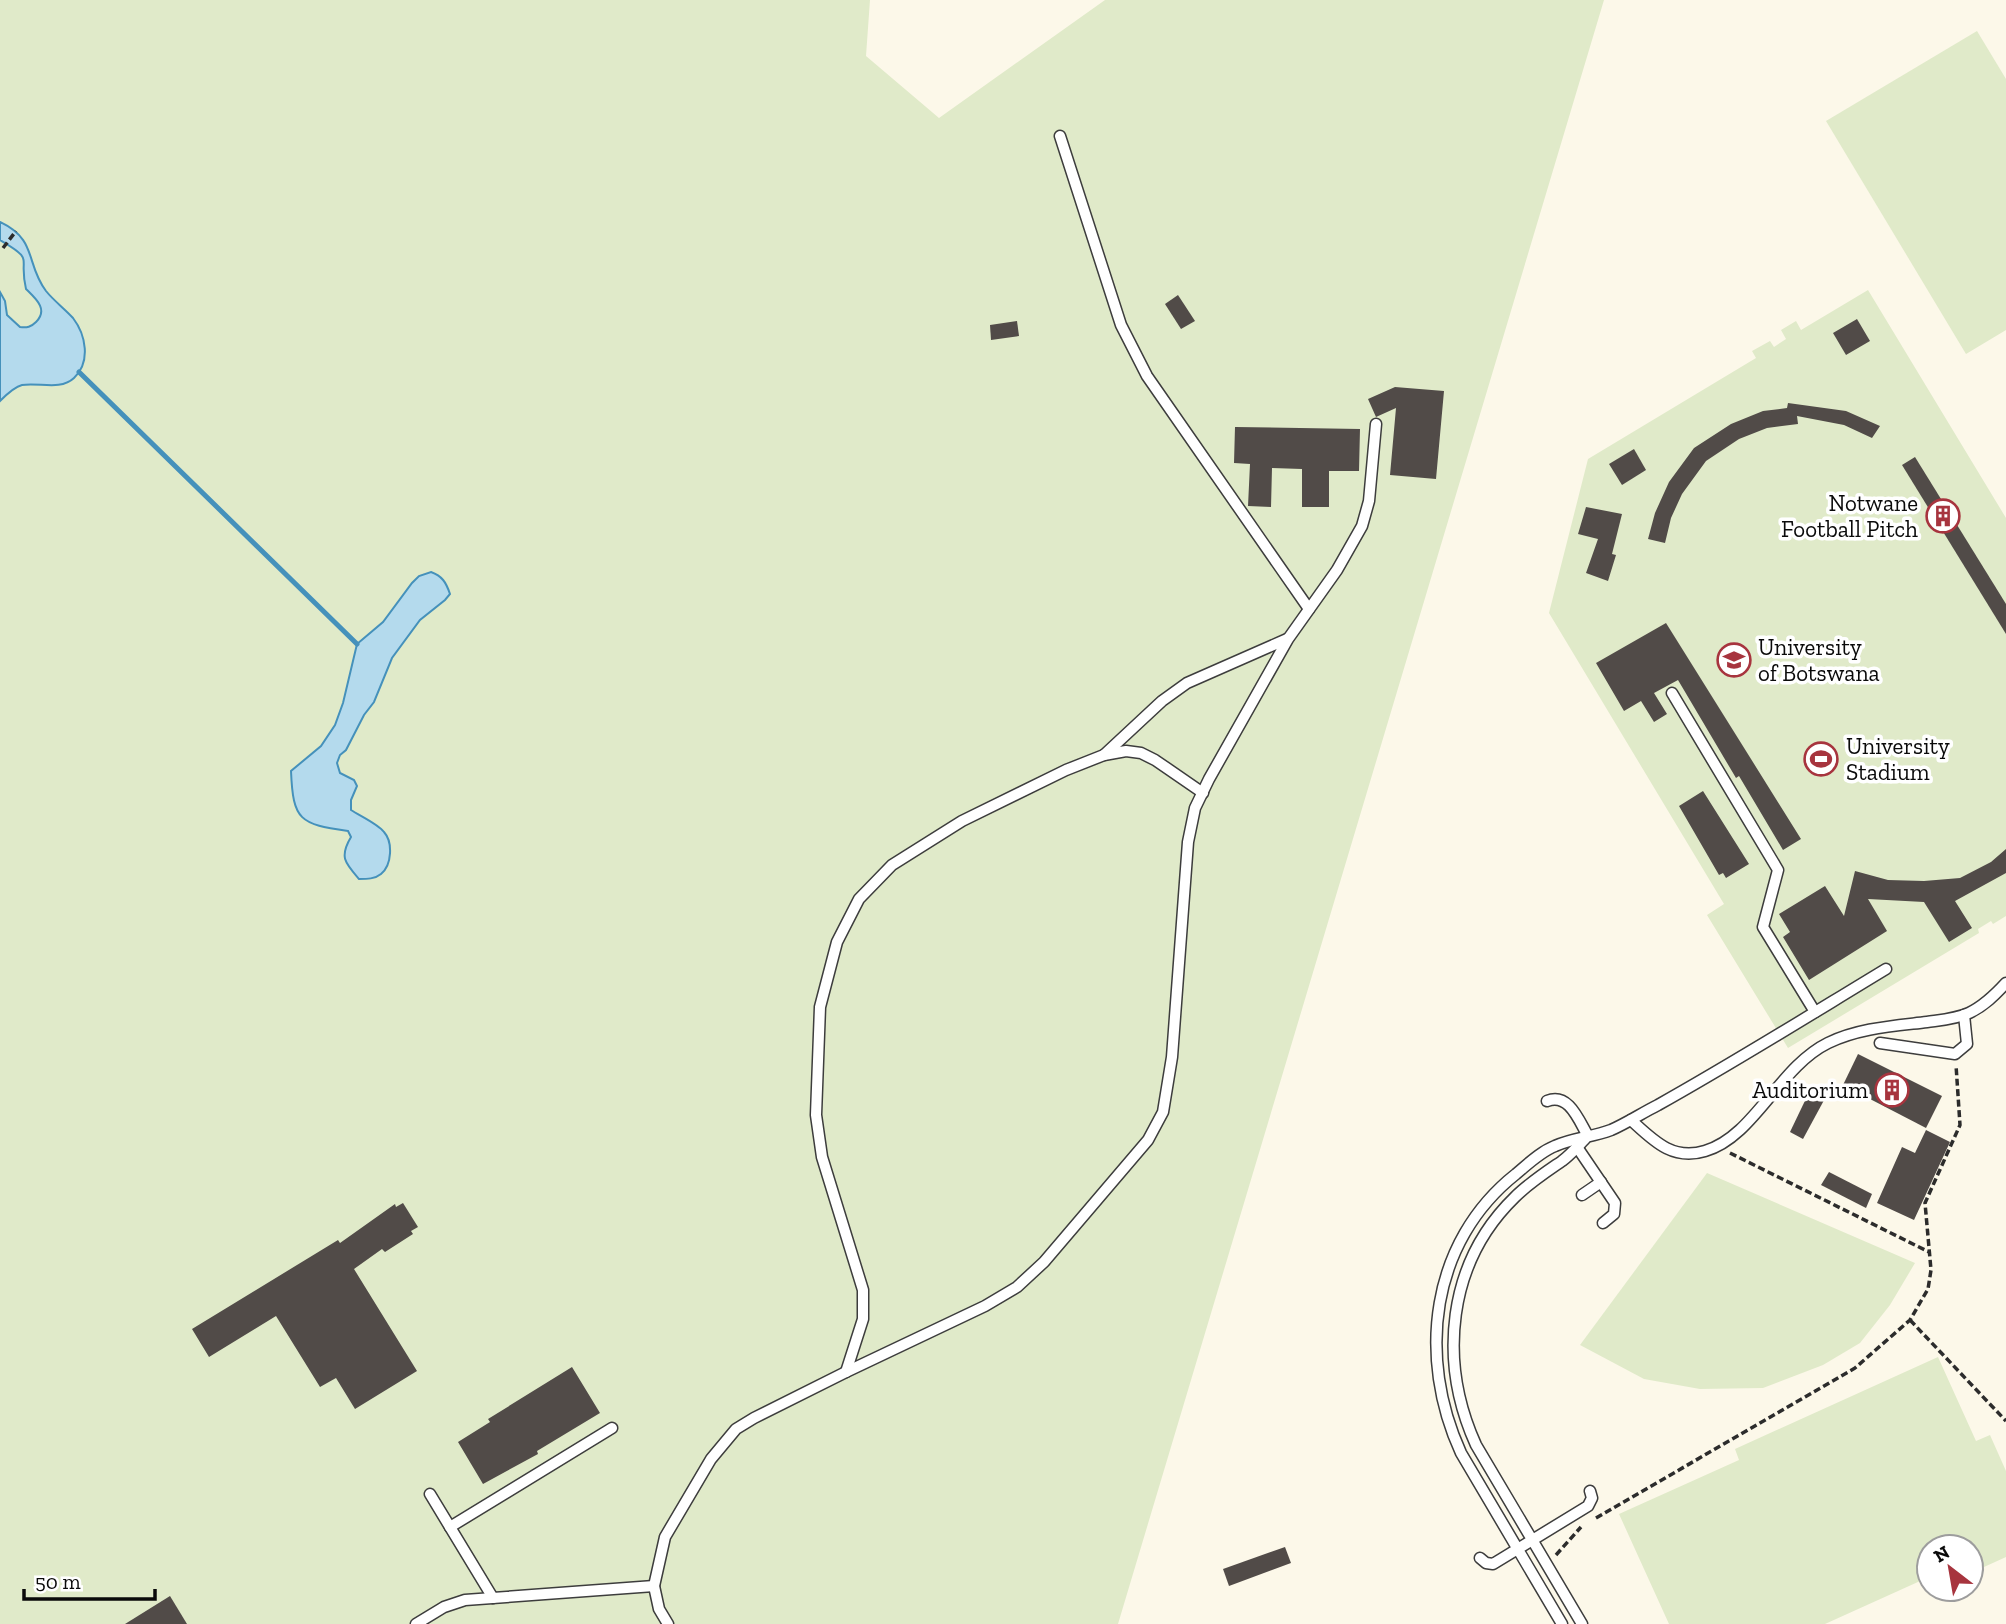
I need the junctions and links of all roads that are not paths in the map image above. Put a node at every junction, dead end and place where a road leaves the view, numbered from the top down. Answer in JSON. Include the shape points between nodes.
{"nodes":[{"id":1,"x":1060,"y":136,"type":"dead end"},
{"id":2,"x":1376,"y":424,"type":"dead end"},
{"id":3,"x":1309,"y":609,"type":"junction"},
{"id":4,"x":1288,"y":639,"type":"junction"},
{"id":5,"x":1672,"y":693,"type":"dead end"},
{"id":6,"x":1104,"y":755,"type":"junction"},
{"id":7,"x":1203,"y":793,"type":"junction"},
{"id":8,"x":1886,"y":969,"type":"dead end"},
{"id":9,"x":2006,"y":983,"type":"edge"},
{"id":10,"x":1815,"y":1012,"type":"junction"},
{"id":11,"x":1964,"y":1015,"type":"junction"},
{"id":12,"x":1880,"y":1043,"type":"dead end"},
{"id":13,"x":1548,"y":1101,"type":"dead end"},
{"id":14,"x":1631,"y":1120,"type":"junction"},
{"id":15,"x":1588,"y":1136,"type":"junction"},
{"id":16,"x":1577,"y":1147,"type":"junction"},
{"id":17,"x":1601,"y":1182,"type":"junction"},
{"id":18,"x":1582,"y":1195,"type":"dead end"},
{"id":19,"x":1603,"y":1223,"type":"dead end"},
{"id":20,"x":846,"y":1372,"type":"junction"},
{"id":21,"x":612,"y":1428,"type":"dead end"},
{"id":22,"x":1590,"y":1491,"type":"dead end"},
{"id":23,"x":430,"y":1494,"type":"dead end"},
{"id":24,"x":1559,"y":1510,"type":"dead end"},
{"id":25,"x":1565,"y":1520,"type":"junction"},
{"id":26,"x":450,"y":1527,"type":"junction"},
{"id":27,"x":1533,"y":1539,"type":"junction"},
{"id":28,"x":1518,"y":1549,"type":"junction"},
{"id":29,"x":1480,"y":1558,"type":"dead end"},
{"id":30,"x":654,"y":1586,"type":"junction"},
{"id":31,"x":493,"y":1598,"type":"junction"},
{"id":32,"x":416,"y":1624,"type":"edge"},
{"id":33,"x":668,"y":1624,"type":"edge"},
{"id":34,"x":1562,"y":1624,"type":"edge"},
{"id":35,"x":1582,"y":1624,"type":"edge"}],
"edges":[{"from":1,"to":3,"type":"lane","via":[[1121,325],[1147,376]]},
{"from":2,"to":3,"type":"lane","via":[[1369,501],[1362,526]]},
{"from":3,"to":4,"type":"lane"},
{"from":4,"to":6,"type":"lane","via":[[1187,683]]},
{"from":4,"to":7,"type":"lane"},
{"from":5,"to":10,"type":"lane","via":[[1778,870],[1763,927]]},
{"from":6,"to":7,"type":"lane","via":[[1140,753]]},
{"from":6,"to":20,"type":"lane","via":[[962,821],[892,865],[859,899],[837,942],[820,1007],[816,1115],[822,1157],[863,1290],[863,1319]]},
{"from":7,"to":20,"type":"lane","via":[[1188,842],[1168,1085],[1163,1112],[1148,1140],[1044,1262],[1017,1287]]},
{"from":8,"to":10,"type":"lane"},
{"from":9,"to":11,"type":"lane","via":[[1992,999]]},
{"from":10,"to":14,"type":"lane"},
{"from":11,"to":12,"type":"lane","via":[[1967,1044],[1955,1054]]},
{"from":11,"to":14,"type":"lane","via":[[1858,1031],[1826,1044],[1811,1052],[1740,1129],[1717,1146],[1693,1153],[1669,1151]]},
{"from":13,"to":15,"type":"lane","via":[[1567,1102]]},
{"from":14,"to":15,"type":"lane"},
{"from":15,"to":16,"type":"lane"},
{"from":15,"to":28,"type":"lane","via":[[1555,1145],[1503,1184],[1478,1212],[1456,1251],[1440,1296],[1435,1348],[1439,1389],[1450,1428]]},
{"from":16,"to":17,"type":"lane"},
{"from":16,"to":27,"type":"lane","via":[[1515,1196],[1492,1222],[1457,1299],[1452,1348],[1458,1398],[1476,1445]]},
{"from":17,"to":18,"type":"lane"},
{"from":17,"to":19,"type":"lane","via":[[1615,1206],[1611,1218]]},
{"from":20,"to":30,"type":"lane","via":[[754,1418],[724,1441],[665,1537]]},
{"from":21,"to":26,"type":"lane"},
{"from":22,"to":25,"type":"lane","via":[[1588,1506]]},
{"from":23,"to":26,"type":"lane"},
{"from":24,"to":25,"type":"lane"},
{"from":25,"to":27,"type":"lane"},
{"from":26,"to":31,"type":"lane"},
{"from":27,"to":28,"type":"lane"},
{"from":27,"to":35,"type":"lane"},
{"from":28,"to":29,"type":"lane","via":[[1493,1564]]},
{"from":28,"to":34,"type":"lane"},
{"from":30,"to":31,"type":"lane"},
{"from":30,"to":33,"type":"lane"},
{"from":31,"to":32,"type":"lane","via":[[444,1607]]}]}
